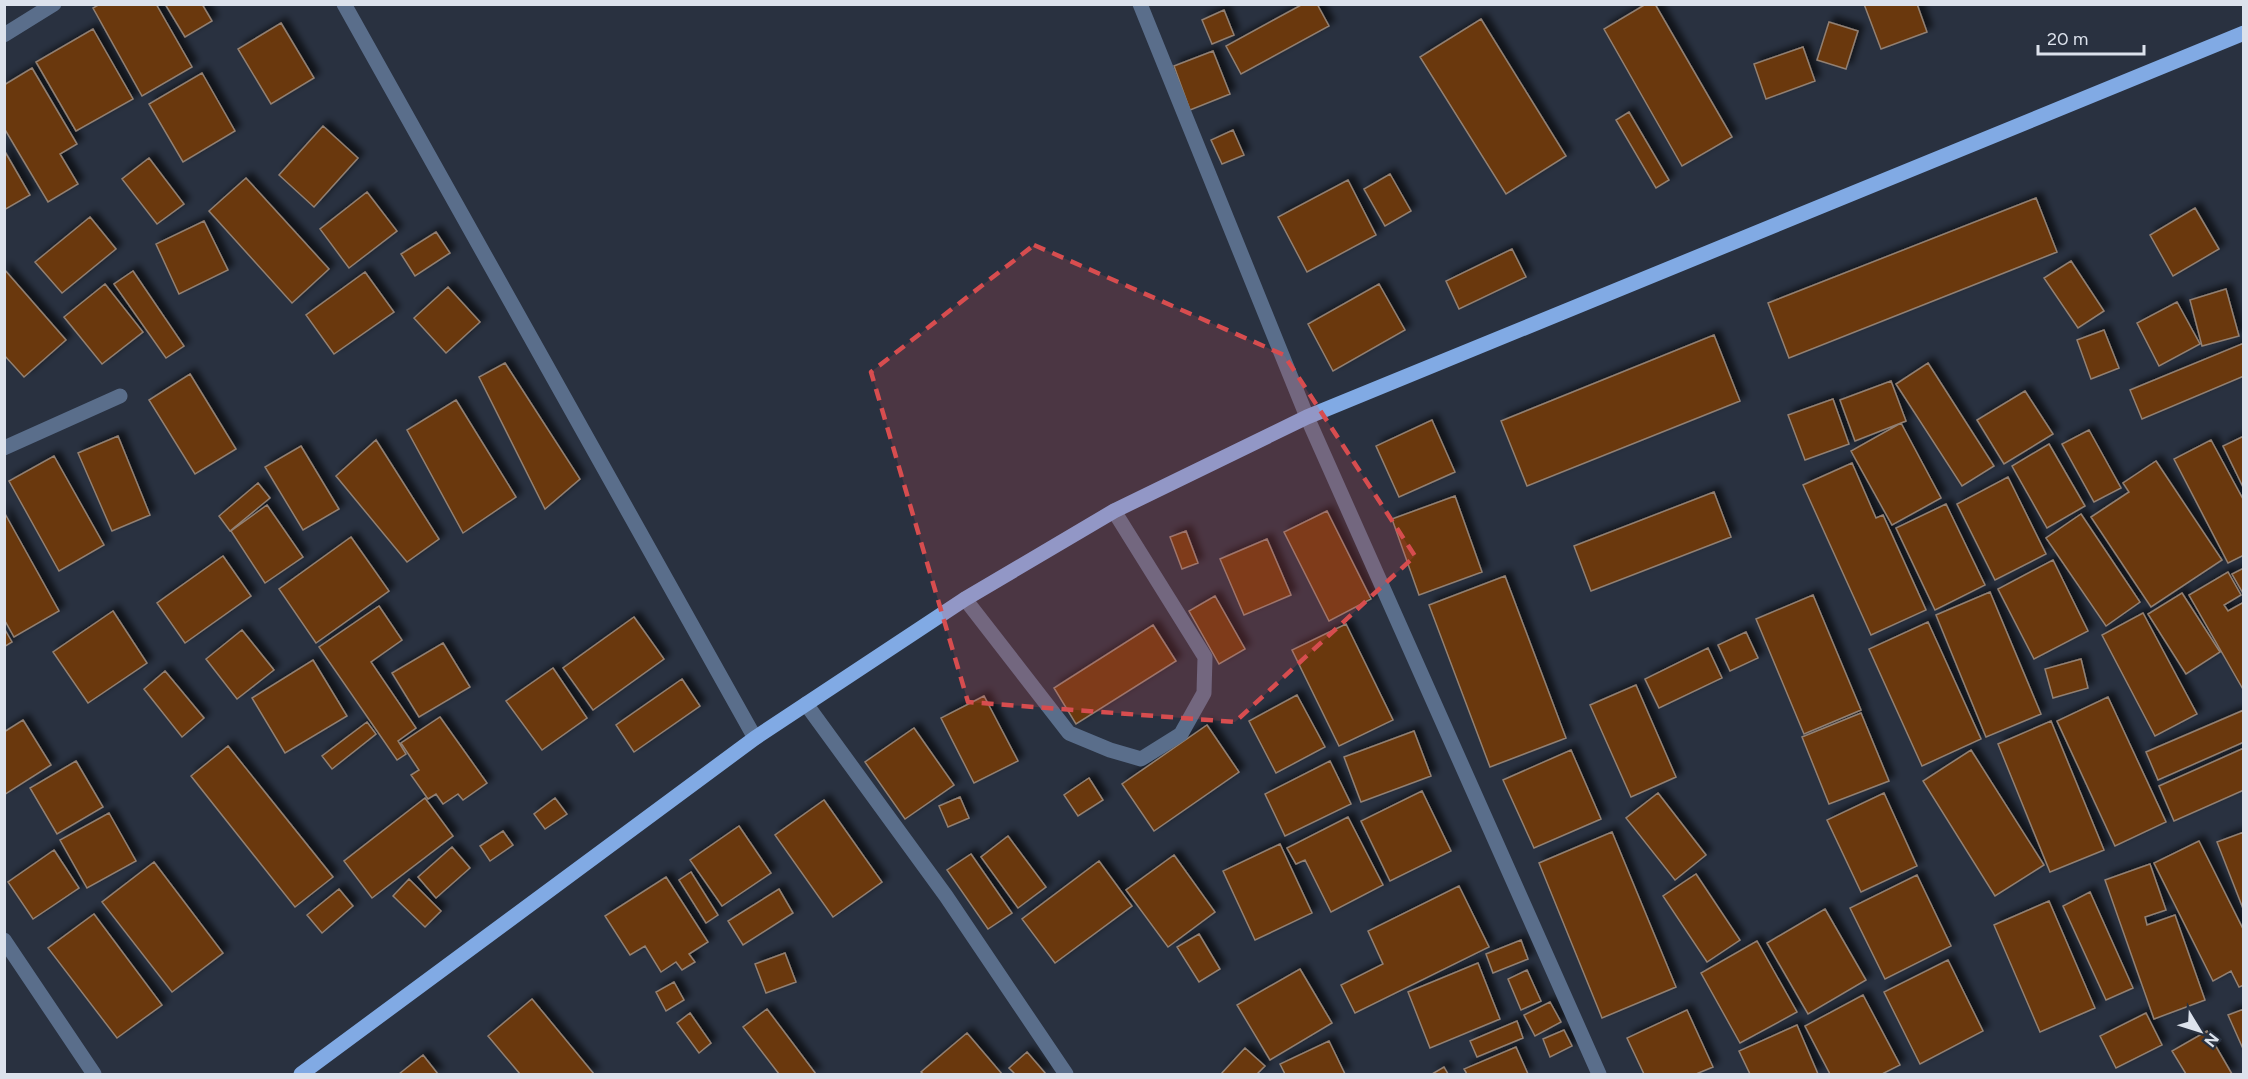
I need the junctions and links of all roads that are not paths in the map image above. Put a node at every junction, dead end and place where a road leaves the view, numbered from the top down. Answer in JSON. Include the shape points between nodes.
{"nodes":[{"id":1,"x":54,"y":4,"type":"edge"},
{"id":2,"x":344,"y":4,"type":"edge"},
{"id":3,"x":1140,"y":4,"type":"edge"},
{"id":4,"x":2244,"y":33,"type":"edge"},
{"id":5,"x":4,"y":35,"type":"edge"},
{"id":6,"x":120,"y":396,"type":"dead end"},
{"id":7,"x":1307,"y":417,"type":"junction"},
{"id":8,"x":4,"y":448,"type":"edge"},
{"id":9,"x":1114,"y":511,"type":"junction"},
{"id":10,"x":965,"y":599,"type":"junction"},
{"id":11,"x":806,"y":704,"type":"junction"},
{"id":12,"x":755,"y":738,"type":"junction"},
{"id":13,"x":4,"y":940,"type":"edge"},
{"id":14,"x":94,"y":1074,"type":"edge"},
{"id":15,"x":301,"y":1074,"type":"edge"},
{"id":16,"x":1066,"y":1074,"type":"edge"},
{"id":17,"x":1599,"y":1074,"type":"edge"}],
"edges":[{"from":1,"to":5,"type":"street"},
{"from":2,"to":12,"type":"street"},
{"from":3,"to":7,"type":"street"},
{"from":4,"to":7,"type":"main road"},
{"from":6,"to":8,"type":"street"},
{"from":7,"to":9,"type":"main road"},
{"from":7,"to":17,"type":"street"},
{"from":9,"to":10,"type":"main road"},
{"from":9,"to":10,"type":"street","via":[[1205,657],[1204,693],[1181,734],[1141,759],[1069,733]]},
{"from":10,"to":11,"type":"main road"},
{"from":11,"to":12,"type":"main road"},
{"from":11,"to":16,"type":"street","via":[[946,896]]},
{"from":12,"to":15,"type":"main road"},
{"from":13,"to":14,"type":"street"}]}
